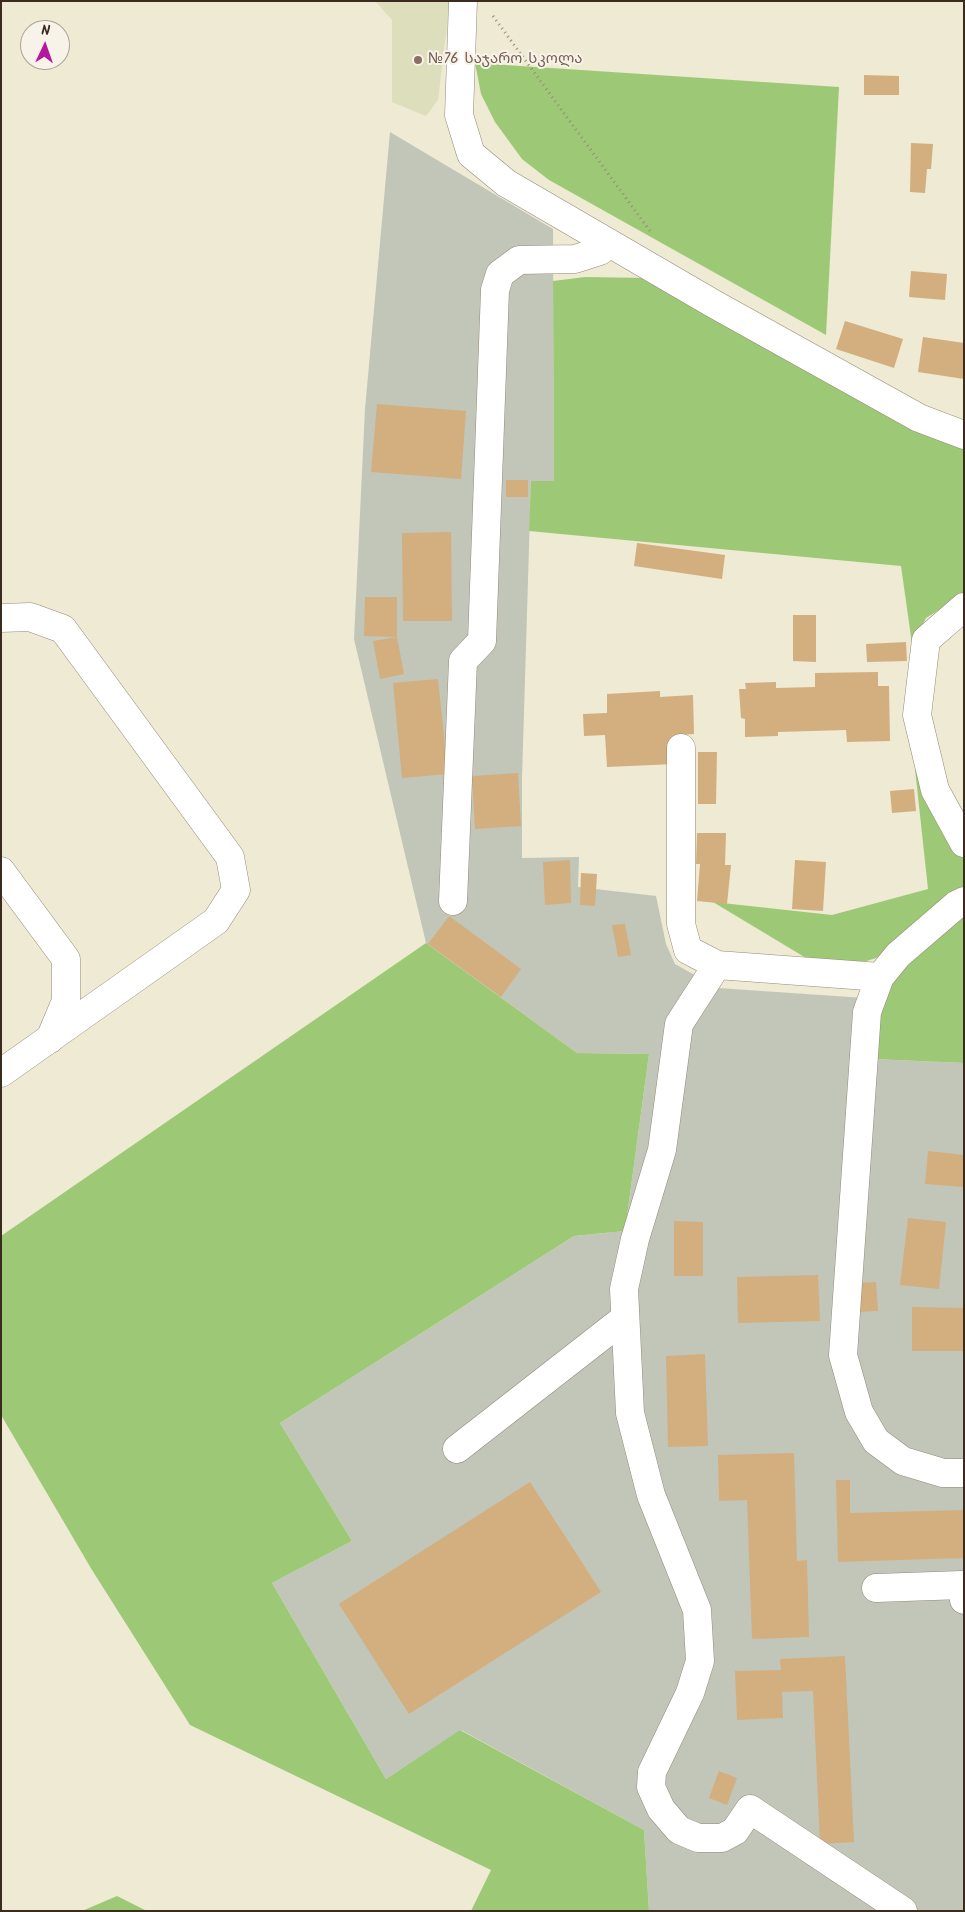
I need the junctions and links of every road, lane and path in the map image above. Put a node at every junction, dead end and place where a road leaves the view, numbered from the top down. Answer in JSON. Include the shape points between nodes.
{"nodes":[{"id":1,"x":475,"y":5,"type":"edge"},
{"id":2,"x":656,"y":238,"type":"dead end"},
{"id":3,"x":609,"y":243,"type":"junction"},
{"id":4,"x":964,"y":435,"type":"edge"},
{"id":5,"x":964,"y":607,"type":"edge"},
{"id":6,"x":1,"y":618,"type":"edge"},
{"id":7,"x":681,"y":748,"type":"dead end"},
{"id":8,"x":964,"y":843,"type":"edge"},
{"id":9,"x":1,"y":870,"type":"edge"},
{"id":10,"x":453,"y":901,"type":"dead end"},
{"id":11,"x":964,"y":901,"type":"edge"},
{"id":12,"x":717,"y":965,"type":"junction"},
{"id":13,"x":880,"y":977,"type":"junction"},
{"id":14,"x":50,"y":1039,"type":"junction"},
{"id":15,"x":1,"y":1073,"type":"edge"},
{"id":16,"x":625,"y":1318,"type":"junction"},
{"id":17,"x":457,"y":1449,"type":"dead end"},
{"id":18,"x":964,"y":1474,"type":"edge"},
{"id":19,"x":876,"y":1588,"type":"dead end"},
{"id":20,"x":964,"y":1600,"type":"edge"},
{"id":21,"x":904,"y":1911,"type":"edge"}],
"edges":[{"from":1,"to":2,"type":"path"},
{"from":1,"to":3,"type":"street","via":[[459,115],[471,154],[506,183]]},
{"from":3,"to":4,"type":"street","via":[[919,418]]},
{"from":3,"to":10,"type":"street","via":[[600,252],[575,259],[519,260],[500,274],[495,290],[482,641],[463,661]]},
{"from":5,"to":8,"type":"street","via":[[926,640],[917,715],[935,790]]},
{"from":6,"to":14,"type":"street","via":[[30,617],[63,629],[230,857],[236,890],[216,922]]},
{"from":7,"to":12,"type":"street","via":[[681,924],[688,950]]},
{"from":9,"to":14,"type":"street","via":[[66,959],[66,1001]]},
{"from":11,"to":13,"type":"street","via":[[898,955]]},
{"from":12,"to":13,"type":"street"},
{"from":12,"to":16,"type":"street","via":[[679,1024],[662,1150],[634,1239],[624,1289]]},
{"from":13,"to":18,"type":"street","via":[[867,1012],[843,1355],[859,1412],[876,1441],[903,1461],[943,1473]]},
{"from":14,"to":15,"type":"street"},
{"from":16,"to":17,"type":"street"},
{"from":16,"to":21,"type":"street","via":[[630,1414],[651,1495],[697,1610],[700,1661],[690,1693],[652,1772],[651,1788],[661,1809],[678,1830],[698,1838],[722,1838],[735,1831],[750,1809]]},
{"from":19,"to":20,"type":"street","via":[[962,1586]]}]}
